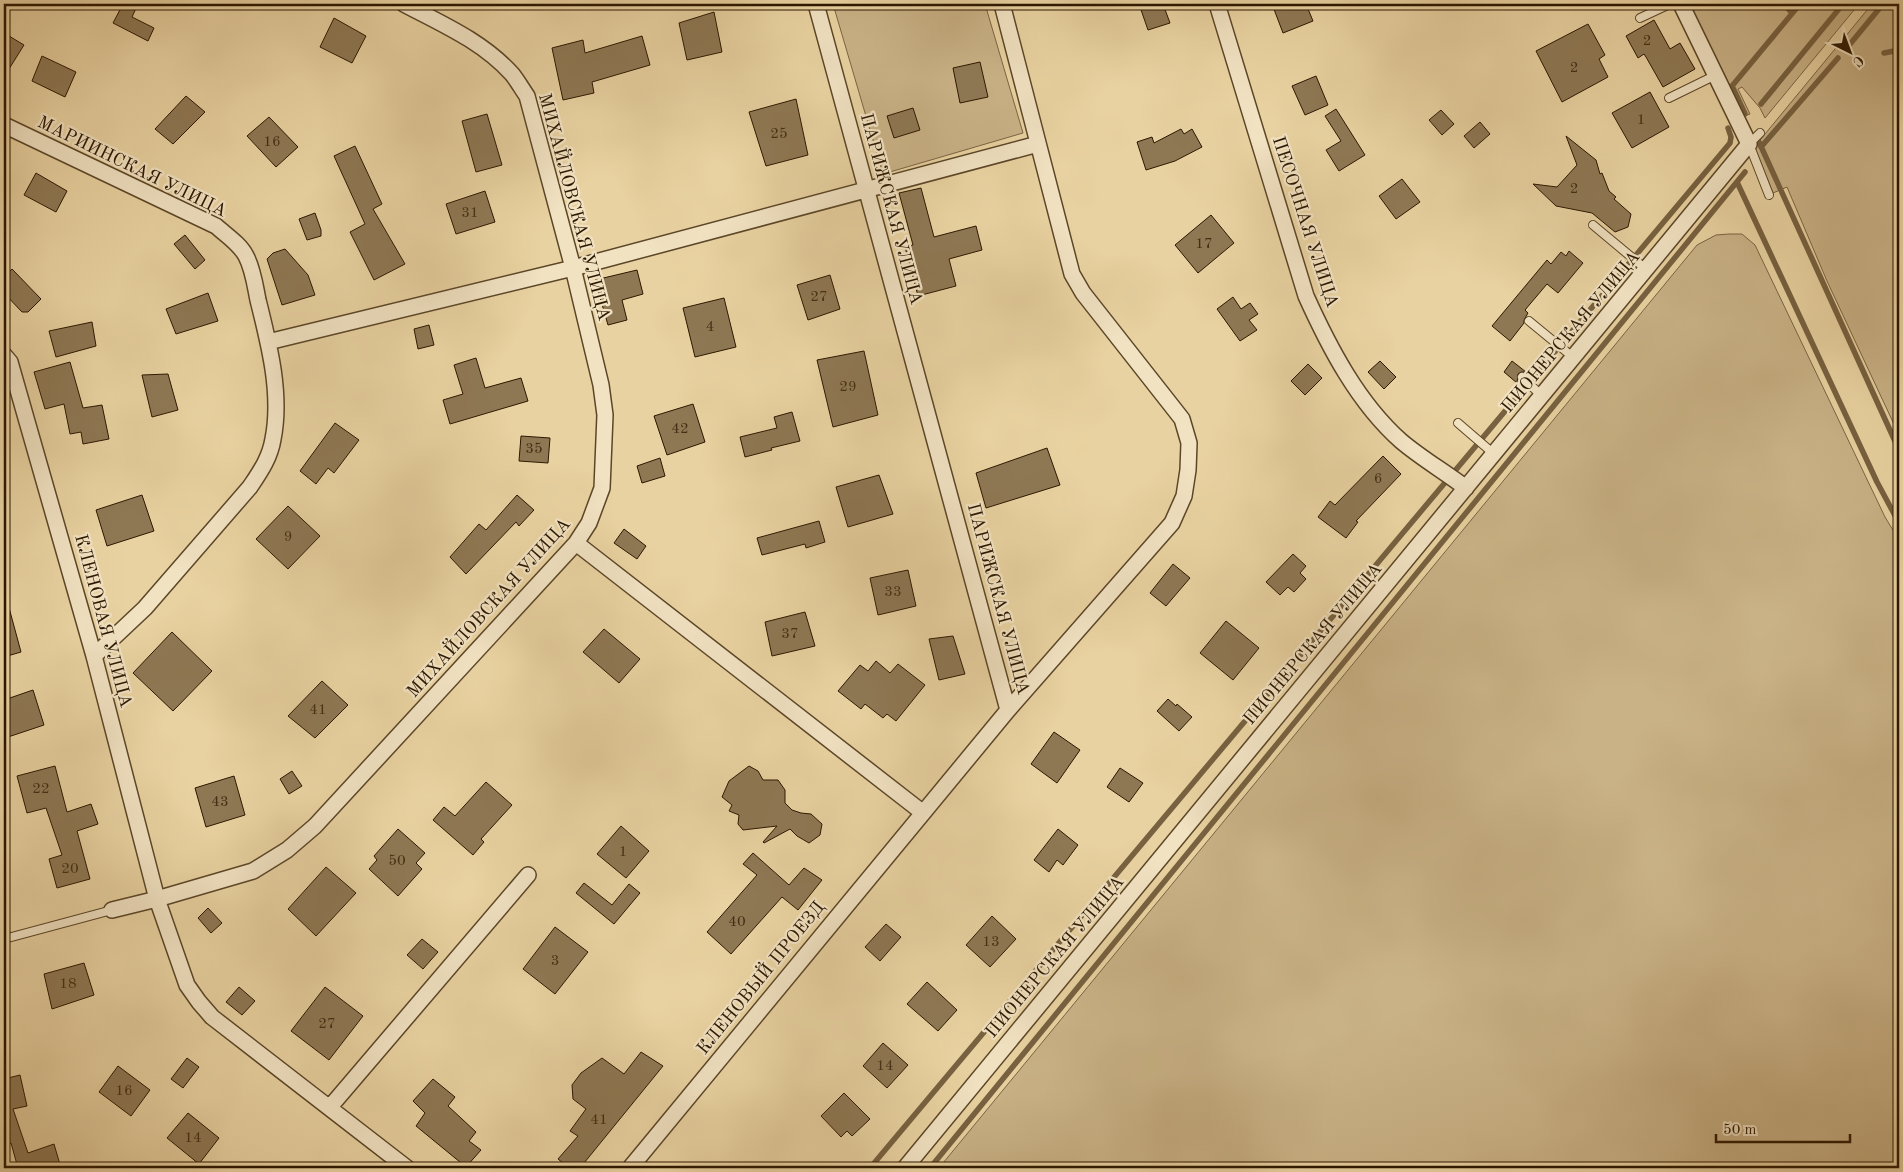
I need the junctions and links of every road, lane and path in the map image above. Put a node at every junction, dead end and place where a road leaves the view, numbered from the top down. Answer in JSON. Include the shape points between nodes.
{"nodes":[{"id":1,"x":404,"y":4,"type":"edge"},
{"id":2,"x":816,"y":4,"type":"edge"},
{"id":3,"x":1002,"y":4,"type":"edge"},
{"id":4,"x":1217,"y":4,"type":"edge"},
{"id":5,"x":1670,"y":4,"type":"edge"},
{"id":6,"x":1681,"y":4,"type":"edge"},
{"id":7,"x":1640,"y":18,"type":"dead end"},
{"id":8,"x":1716,"y":75,"type":"junction"},
{"id":9,"x":1669,"y":98,"type":"dead end"},
{"id":10,"x":4,"y":125,"type":"edge"},
{"id":11,"x":1754,"y":139,"type":"junction"},
{"id":12,"x":1038,"y":144,"type":"junction"},
{"id":13,"x":866,"y":190,"type":"junction"},
{"id":14,"x":1769,"y":195,"type":"dead end"},
{"id":15,"x":1593,"y":225,"type":"dead end"},
{"id":16,"x":573,"y":268,"type":"junction"},
{"id":17,"x":1647,"y":270,"type":"junction"},
{"id":18,"x":1529,"y":321,"type":"dead end"},
{"id":19,"x":268,"y":342,"type":"junction"},
{"id":20,"x":4,"y":355,"type":"edge"},
{"id":21,"x":1574,"y":358,"type":"junction"},
{"id":22,"x":1522,"y":377,"type":"dead end"},
{"id":23,"x":1542,"y":396,"type":"junction"},
{"id":24,"x":1458,"y":423,"type":"dead end"},
{"id":25,"x":1494,"y":454,"type":"junction"},
{"id":26,"x":1466,"y":488,"type":"junction"},
{"id":27,"x":576,"y":543,"type":"junction"},
{"id":28,"x":94,"y":656,"type":"junction"},
{"id":29,"x":1008,"y":710,"type":"junction"},
{"id":30,"x":922,"y":812,"type":"junction"},
{"id":31,"x":528,"y":875,"type":"dead end"},
{"id":32,"x":157,"y":899,"type":"junction"},
{"id":33,"x":112,"y":910,"type":"joint"},
{"id":34,"x":4,"y":939,"type":"edge"},
{"id":35,"x":330,"y":1108,"type":"junction"},
{"id":36,"x":407,"y":1168,"type":"edge"},
{"id":37,"x":630,"y":1168,"type":"edge"},
{"id":38,"x":905,"y":1168,"type":"edge"}],
"edges":[{"from":1,"to":16,"type":"street","name":"МИХАЙЛОВСКАЯ УЛИЦА","via":[[467,36],[513,75],[527,96]]},
{"from":2,"to":13,"type":"street","name":"ПАРИЖСКАЯ УЛИЦА"},
{"from":3,"to":12,"type":"street"},
{"from":4,"to":26,"type":"street","name":"ПЕСОЧНАЯ УЛИЦА","via":[[1306,296],[1322,330],[1374,412],[1401,441]]},
{"from":5,"to":7,"type":"lane"},
{"from":6,"to":8,"type":"street"},
{"from":8,"to":9,"type":"lane"},
{"from":8,"to":11,"type":"street"},
{"from":10,"to":19,"type":"street","name":"МАРИИНСКАЯ УЛИЦА","via":[[216,226],[231,238],[245,254],[251,268]]},
{"from":11,"to":14,"type":"lane"},
{"from":11,"to":17,"type":"street","name":"ПИОНЕРСКАЯ УЛИЦА"},
{"from":12,"to":13,"type":"street"},
{"from":12,"to":29,"type":"street","via":[[1072,274],[1083,293],[1182,418],[1189,443],[1188,470],[1184,496],[1172,523]]},
{"from":13,"to":16,"type":"street"},
{"from":13,"to":29,"type":"street","name":"ПАРИЖСКАЯ УЛИЦА"},
{"from":15,"to":17,"type":"lane"},
{"from":16,"to":19,"type":"street"},
{"from":16,"to":27,"type":"street","name":"МИХАЙЛОВСКАЯ УЛИЦА","via":[[601,384],[605,415],[602,488],[589,523]]},
{"from":17,"to":21,"type":"street","name":"ПИОНЕРСКАЯ УЛИЦА"},
{"from":18,"to":21,"type":"lane"},
{"from":19,"to":28,"type":"street","name":"МАРИИНСКАЯ УЛИЦА","via":[[276,405],[273,440],[265,465],[250,487],[145,608]]},
{"from":20,"to":28,"type":"street","name":"КЛЕНОВАЯ УЛИЦА","via":[[10,362]]},
{"from":21,"to":23,"type":"street","name":"ПИОНЕРСКАЯ УЛИЦА"},
{"from":22,"to":23,"type":"lane"},
{"from":23,"to":25,"type":"street","name":"ПИОНЕРСКАЯ УЛИЦА"},
{"from":24,"to":25,"type":"lane"},
{"from":25,"to":26,"type":"street","name":"ПИОНЕРСКАЯ УЛИЦА"},
{"from":26,"to":38,"type":"street","name":"ПИОНЕРСКАЯ УЛИЦА"},
{"from":27,"to":30,"type":"street"},
{"from":27,"to":32,"type":"street","name":"МИХАЙЛОВСКАЯ УЛИЦА","via":[[308,832],[287,850],[253,871]]},
{"from":28,"to":32,"type":"street","name":"КЛЕНОВАЯ УЛИЦА"},
{"from":29,"to":30,"type":"street","name":"ПАРИЖСКАЯ УЛИЦА"},
{"from":30,"to":37,"type":"street","name":"КЛЕНОВЫЙ ПРОЕЗД"},
{"from":31,"to":35,"type":"street"},
{"from":32,"to":33,"type":"street","name":"МИХАЙЛОВСКАЯ УЛИЦА"},
{"from":32,"to":35,"type":"street","name":"КЛЕНОВАЯ УЛИЦА","via":[[179,966],[199,1002],[212,1017]]},
{"from":33,"to":34,"type":"lane"},
{"from":35,"to":36,"type":"street","name":"КЛЕНОВАЯ УЛИЦА"}]}
